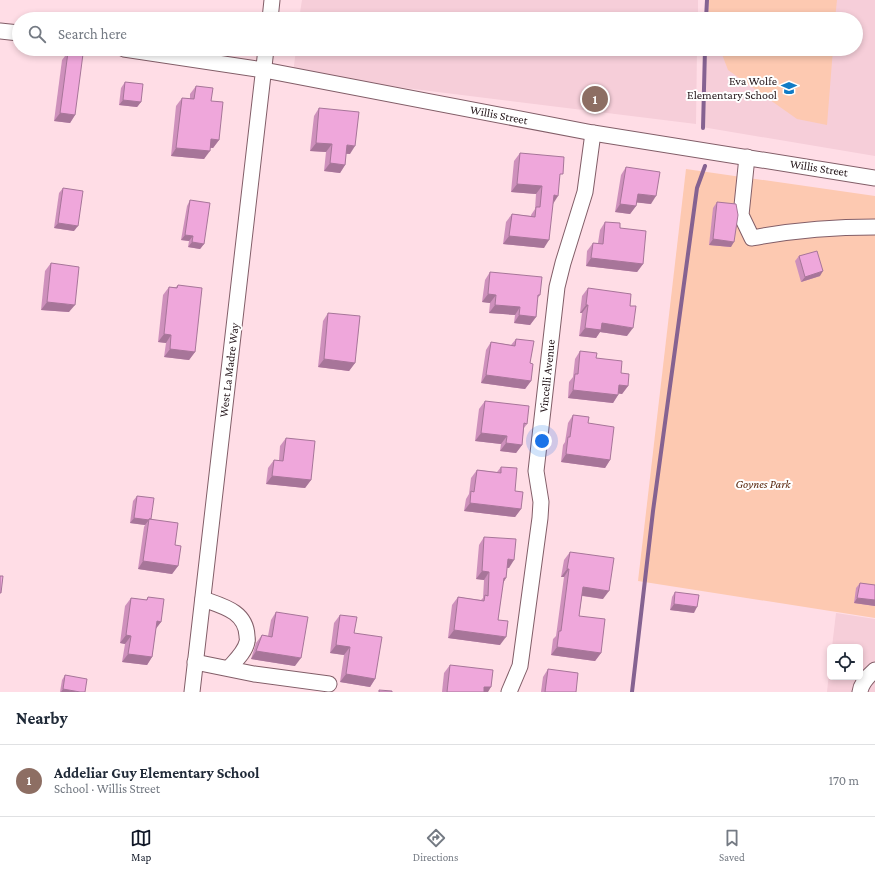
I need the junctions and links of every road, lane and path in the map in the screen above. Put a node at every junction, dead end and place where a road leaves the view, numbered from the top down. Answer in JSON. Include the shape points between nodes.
{"nodes":[{"id":1,"x":272,"y":0,"type":"edge"},
{"id":2,"x":271,"y":12,"type":"edge"},
{"id":3,"x":0,"y":31,"type":"edge"},
{"id":4,"x":12,"y":33,"type":"edge"},
{"id":5,"x":171,"y":56,"type":"edge"},
{"id":6,"x":265,"y":56,"type":"edge"},
{"id":7,"x":264,"y":70,"type":"junction"},
{"id":8,"x":594,"y":133,"type":"junction"},
{"id":9,"x":747,"y":157,"type":"junction"},
{"id":10,"x":875,"y":178,"type":"edge"},
{"id":11,"x":875,"y":227,"type":"edge"},
{"id":12,"x":203,"y":599,"type":"junction"},
{"id":13,"x":195,"y":662,"type":"junction"},
{"id":14,"x":229,"y":668,"type":"junction"},
{"id":15,"x":875,"y":670,"type":"edge"},
{"id":16,"x":329,"y":684,"type":"dead end"},
{"id":17,"x":192,"y":692,"type":"edge"},
{"id":18,"x":509,"y":692,"type":"edge"},
{"id":19,"x":860,"y":692,"type":"edge"}],
"edges":[{"from":1,"to":2,"type":"street"},
{"from":3,"to":4,"type":"street"},
{"from":5,"to":7,"type":"street","name":"Willis Street"},
{"from":6,"to":7,"type":"street","name":"West La Madre Way"},
{"from":7,"to":8,"type":"street","name":"Willis Street"},
{"from":7,"to":12,"type":"street","name":"West La Madre Way"},
{"from":8,"to":9,"type":"street","name":"Willis Street"},
{"from":8,"to":18,"type":"street","name":"Vincelli Avenue","via":[[585,192],[557,286],[536,471],[541,502],[540,518],[520,666]]},
{"from":9,"to":10,"type":"street","name":"Willis Street"},
{"from":9,"to":11,"type":"street","via":[[741,215],[752,238],[840,227]]},
{"from":12,"to":13,"type":"street","name":"West La Madre Way"},
{"from":12,"to":14,"type":"street","via":[[230,609],[241,618],[247,630],[247,642]]},
{"from":13,"to":14,"type":"street"},
{"from":13,"to":17,"type":"street","name":"West La Madre Way"},
{"from":14,"to":16,"type":"street"},
{"from":15,"to":19,"type":"street","via":[[868,676]]}]}
